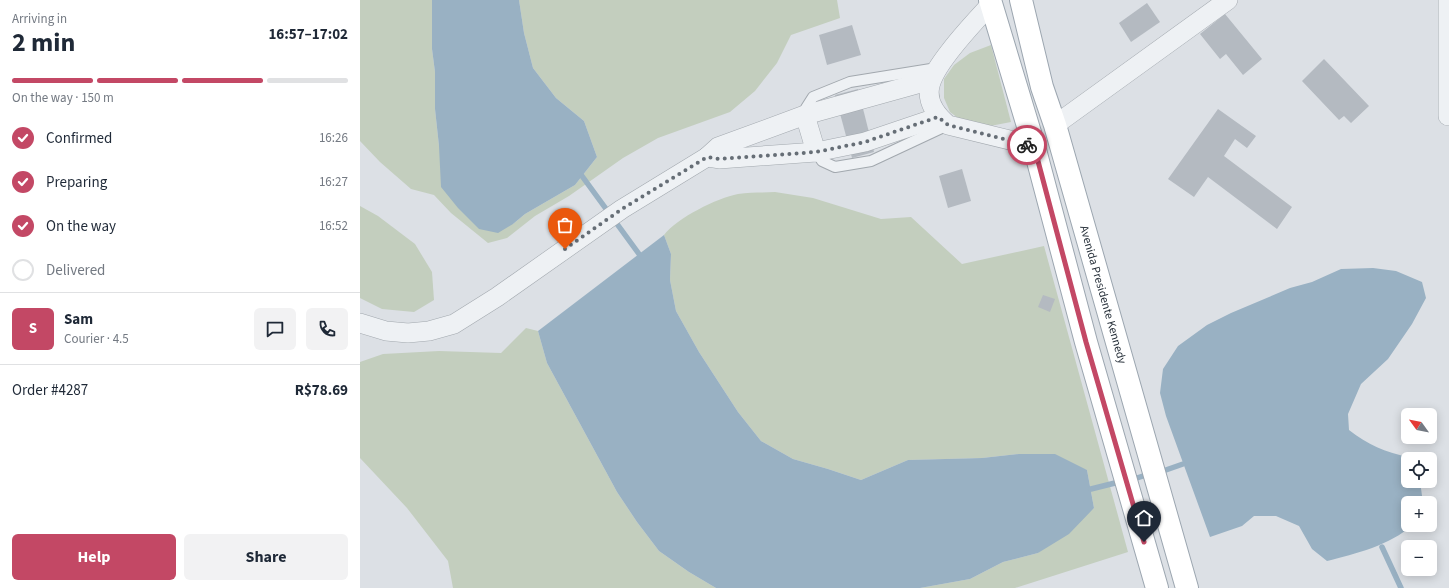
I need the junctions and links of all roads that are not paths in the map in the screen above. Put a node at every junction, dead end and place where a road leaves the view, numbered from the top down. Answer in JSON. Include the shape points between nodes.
{"nodes":[{"id":1,"x":1021,"y":0,"type":"edge"},
{"id":2,"x":1228,"y":0,"type":"edge"},
{"id":3,"x":1448,"y":0,"type":"edge"},
{"id":4,"x":990,"y":2,"type":"edge"},
{"id":5,"x":934,"y":74,"type":"junction"},
{"id":6,"x":805,"y":115,"type":"junction"},
{"id":7,"x":1448,"y":116,"type":"edge"},
{"id":8,"x":943,"y":121,"type":"junction"},
{"id":9,"x":1055,"y":125,"type":"junction"},
{"id":10,"x":1034,"y":146,"type":"junction"},
{"id":11,"x":816,"y":152,"type":"junction"},
{"id":12,"x":707,"y":157,"type":"junction"},
{"id":13,"x":360,"y":323,"type":"edge"},
{"id":14,"x":1157,"y":588,"type":"edge"},
{"id":15,"x":1187,"y":588,"type":"edge"}],
"edges":[{"from":1,"to":9,"type":"main road","name":"Avenida Presidente Kennedy","via":[[1042,87]]},
{"from":2,"to":9,"type":"street"},
{"from":3,"to":7,"type":"street"},
{"from":4,"to":5,"type":"street","via":[[957,41]]},
{"from":4,"to":10,"type":"main road"},
{"from":5,"to":6,"type":"street"},
{"from":5,"to":8,"type":"street","via":[[929,93],[932,106]]},
{"from":6,"to":11,"type":"street"},
{"from":6,"to":12,"type":"street","via":[[718,147]]},
{"from":8,"to":10,"type":"street"},
{"from":8,"to":11,"type":"street"},
{"from":9,"to":15,"type":"main road","name":"Avenida Presidente Kennedy"},
{"from":10,"to":14,"type":"main road","via":[[1086,342]]},
{"from":11,"to":12,"type":"street","via":[[719,159]]},
{"from":12,"to":13,"type":"street","via":[[622,209],[497,297],[454,324],[429,331],[408,333],[386,331]]}]}
